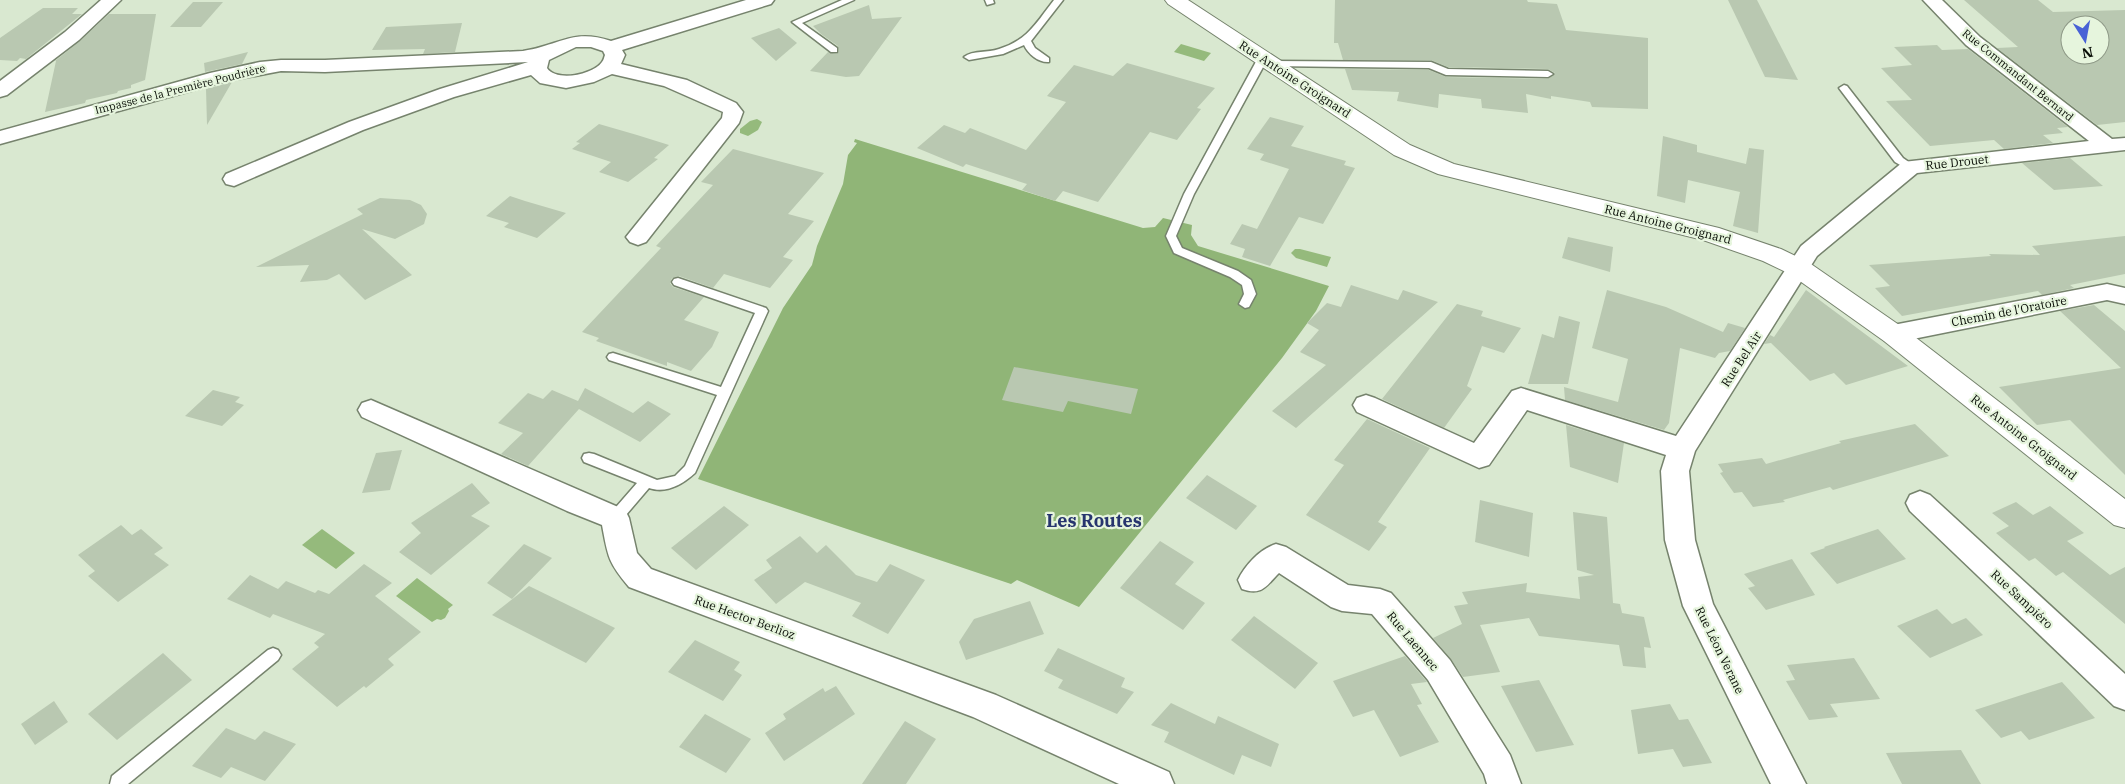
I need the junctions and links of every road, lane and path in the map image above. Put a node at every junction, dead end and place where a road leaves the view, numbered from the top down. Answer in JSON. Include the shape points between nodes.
{"nodes":[{"id":1,"x":112,"y":0,"type":"edge"},
{"id":2,"x":765,"y":0,"type":"edge"},
{"id":3,"x":850,"y":0,"type":"edge"},
{"id":4,"x":1059,"y":0,"type":"edge"},
{"id":5,"x":1175,"y":0,"type":"edge"},
{"id":6,"x":1932,"y":0,"type":"edge"},
{"id":7,"x":1026,"y":41,"type":"junction"},
{"id":8,"x":834,"y":50,"type":"dead end"},
{"id":9,"x":610,"y":56,"type":"junction"},
{"id":10,"x":969,"y":57,"type":"dead end"},
{"id":11,"x":1046,"y":60,"type":"dead end"},
{"id":12,"x":540,"y":61,"type":"junction"},
{"id":13,"x":1268,"y":61,"type":"junction"},
{"id":14,"x":1548,"y":74,"type":"dead end"},
{"id":15,"x":1844,"y":88,"type":"dead end"},
{"id":16,"x":0,"y":91,"type":"edge"},
{"id":17,"x":0,"y":138,"type":"edge"},
{"id":18,"x":2117,"y":145,"type":"edge"},
{"id":19,"x":1911,"y":167,"type":"junction"},
{"id":20,"x":234,"y":179,"type":"dead end"},
{"id":21,"x":638,"y":236,"type":"dead end"},
{"id":22,"x":1799,"y":268,"type":"junction"},
{"id":23,"x":678,"y":282,"type":"dead end"},
{"id":24,"x":2119,"y":291,"type":"edge"},
{"id":25,"x":1245,"y":304,"type":"dead end"},
{"id":26,"x":1892,"y":334,"type":"junction"},
{"id":27,"x":613,"y":358,"type":"dead end"},
{"id":28,"x":726,"y":393,"type":"junction"},
{"id":29,"x":1366,"y":405,"type":"dead end"},
{"id":30,"x":371,"y":410,"type":"dead end"},
{"id":31,"x":1682,"y":449,"type":"junction"},
{"id":32,"x":589,"y":458,"type":"dead end"},
{"id":33,"x":647,"y":480,"type":"junction"},
{"id":34,"x":1920,"y":503,"type":"dead end"},
{"id":35,"x":2125,"y":516,"type":"edge"},
{"id":36,"x":614,"y":518,"type":"junction"},
{"id":37,"x":1253,"y":580,"type":"dead end"},
{"id":38,"x":273,"y":655,"type":"dead end"},
{"id":39,"x":2125,"y":695,"type":"edge"},
{"id":40,"x":118,"y":784,"type":"edge"},
{"id":41,"x":1157,"y":784,"type":"edge"},
{"id":42,"x":1504,"y":784,"type":"edge"},
{"id":43,"x":1789,"y":784,"type":"edge"}],
"edges":[{"from":1,"to":16,"type":"street","via":[[72,36]]},
{"from":2,"to":9,"type":"street"},
{"from":3,"to":8,"type":"lane","via":[[796,22]]},
{"from":4,"to":7,"type":"lane"},
{"from":5,"to":13,"type":"main road","name":"Rue Antoine Groignard"},
{"from":6,"to":18,"type":"street","name":"Rue Commandant Bernard","via":[[1974,41]]},
{"from":7,"to":10,"type":"lane","via":[[1000,52]]},
{"from":7,"to":11,"type":"lane","via":[[1031,50]]},
{"from":9,"to":12,"type":"street","via":[[592,40],[565,44]]},
{"from":9,"to":12,"type":"street","via":[[596,75],[565,82],[544,77]]},
{"from":9,"to":21,"type":"street","via":[[618,71],[663,79],[729,107],[733,112],[732,119]]},
{"from":12,"to":17,"type":"street","name":"Impasse de la Première Poudrière","via":[[523,57],[261,67]]},
{"from":12,"to":20,"type":"street","via":[[356,126]]},
{"from":13,"to":14,"type":"lane","via":[[1431,65],[1446,72]]},
{"from":13,"to":22,"type":"main road","name":"Rue Antoine Groignard","via":[[1402,150],[1446,169],[1710,234],[1772,255]]},
{"from":13,"to":25,"type":"lane","via":[[1189,194],[1172,236],[1178,250],[1234,274],[1247,283],[1250,294]]},
{"from":15,"to":19,"type":"lane","via":[[1899,160]]},
{"from":18,"to":19,"type":"street","name":"Rue Drouet"},
{"from":19,"to":22,"type":"street","name":"Rue Drouet","via":[[1809,251]]},
{"from":22,"to":26,"type":"main road","name":"Rue Antoine Groignard"},
{"from":22,"to":31,"type":"street","name":"Rue Bel Air"},
{"from":23,"to":28,"type":"lane","via":[[762,311]]},
{"from":24,"to":26,"type":"street","name":"Chemin de l'Oratoire"},
{"from":26,"to":35,"type":"main road","name":"Rue Antoine Groignard"},
{"from":27,"to":28,"type":"lane"},
{"from":28,"to":33,"type":"lane","via":[[690,469],[680,480],[656,485]]},
{"from":29,"to":31,"type":"street","via":[[1479,458],[1521,398]]},
{"from":30,"to":36,"type":"street"},
{"from":31,"to":43,"type":"street","name":"Rue Léon Verane","via":[[1675,472],[1680,540],[1698,606]]},
{"from":32,"to":33,"type":"lane"},
{"from":33,"to":36,"type":"lane"},
{"from":34,"to":39,"type":"street","name":"Rue Sampiéro"},
{"from":36,"to":41,"type":"street","name":"Rue Hector Berlioz","via":[[623,558],[640,578],[984,706]]},
{"from":37,"to":42,"type":"street","name":"Rue Laennec","via":[[1276,556],[1342,598],[1380,602],[1439,670],[1498,767]]},
{"from":38,"to":40,"type":"lane"}]}
